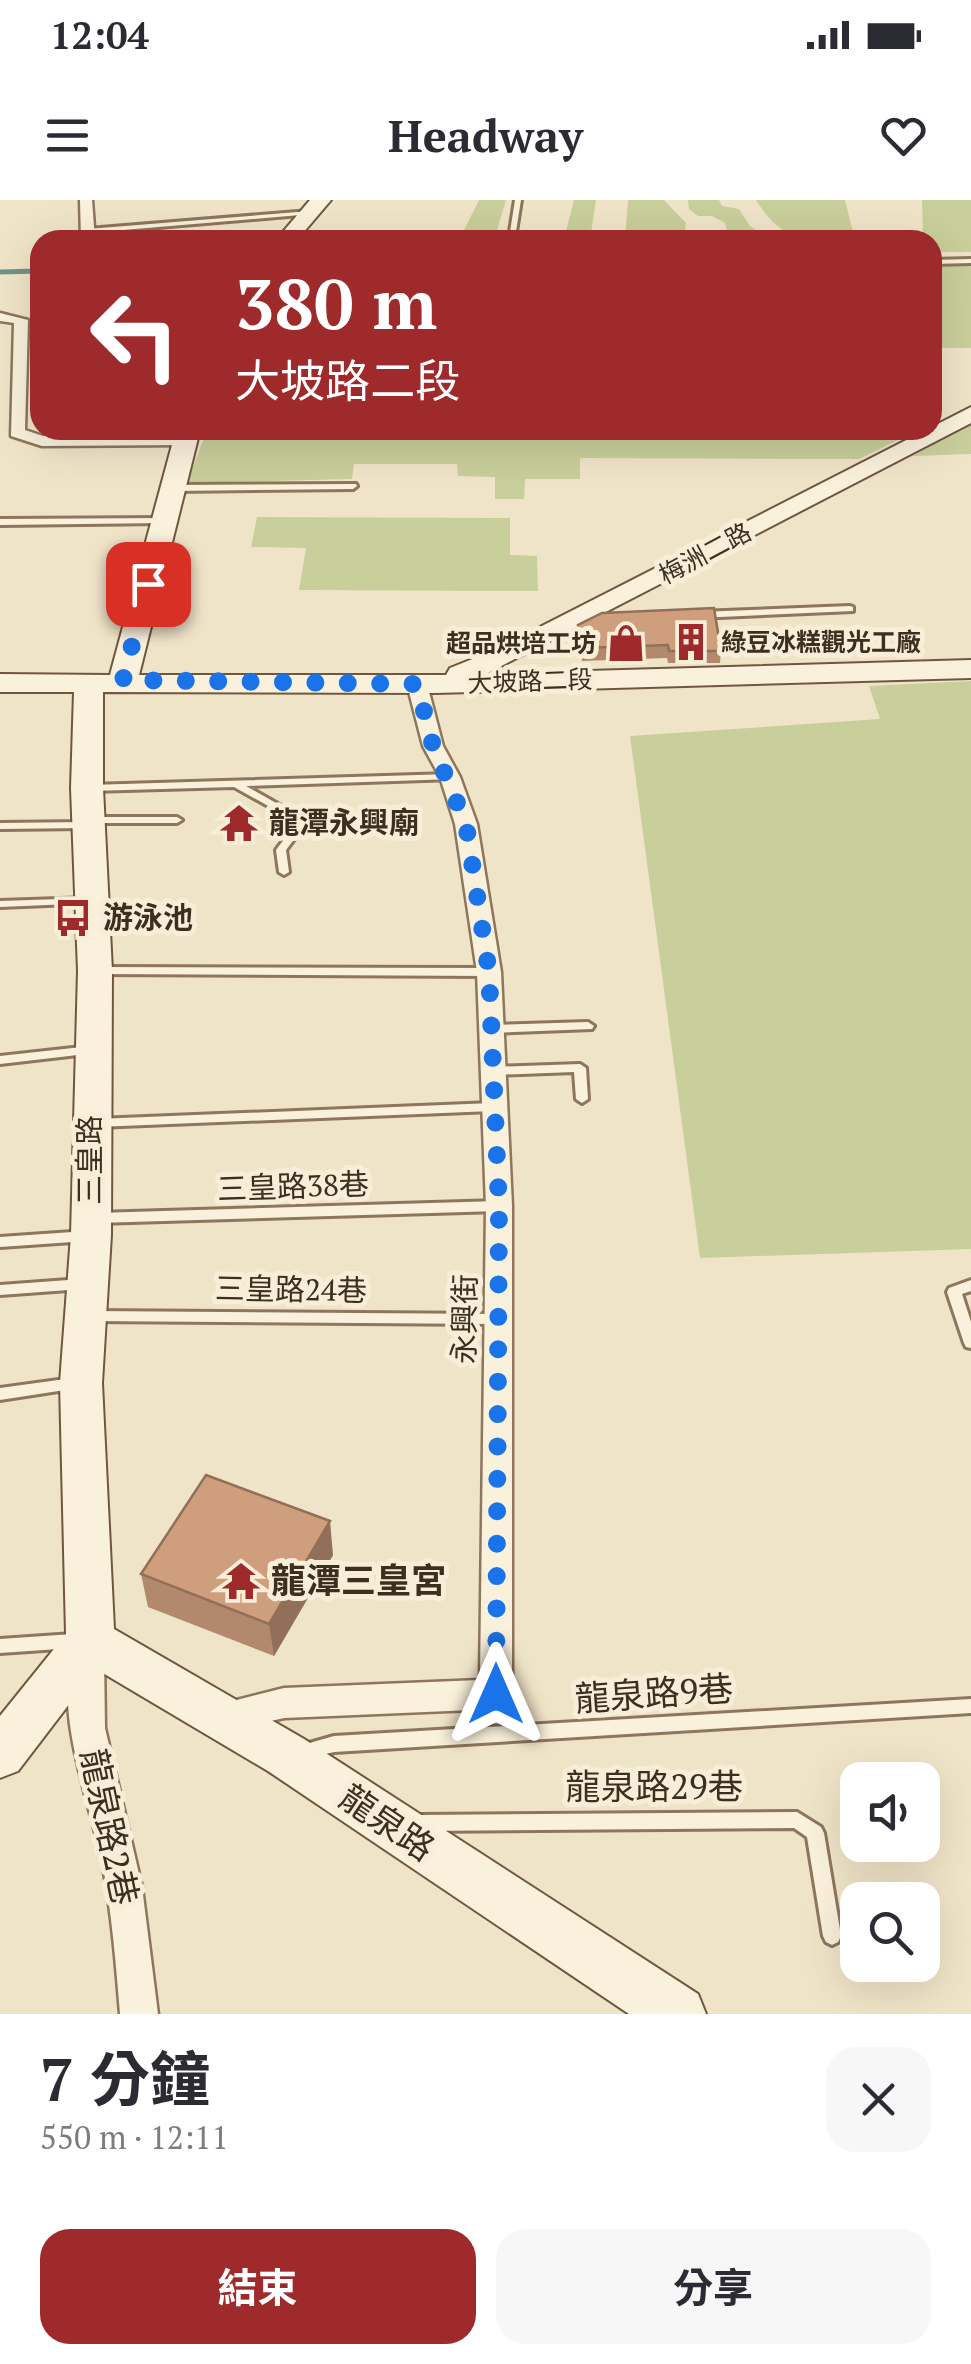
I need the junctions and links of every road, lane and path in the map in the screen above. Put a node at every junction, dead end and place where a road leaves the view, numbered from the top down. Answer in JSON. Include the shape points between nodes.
{"nodes":[{"id":1,"x":86,"y":200,"type":"edge"},
{"id":2,"x":518,"y":200,"type":"edge"},
{"id":3,"x":316,"y":207,"type":"edge"},
{"id":4,"x":88,"y":230,"type":"edge"},
{"id":5,"x":129,"y":230,"type":"edge"},
{"id":6,"x":295,"y":230,"type":"edge"},
{"id":7,"x":513,"y":230,"type":"edge"},
{"id":8,"x":971,"y":261,"type":"edge"},
{"id":9,"x":942,"y":262,"type":"edge"},
{"id":10,"x":0,"y":317,"type":"edge"},
{"id":11,"x":966,"y":419,"type":"edge"},
{"id":12,"x":942,"y":431,"type":"edge"},
{"id":13,"x":30,"y":438,"type":"edge"},
{"id":14,"x":38,"y":440,"type":"edge"},
{"id":15,"x":66,"y":440,"type":"edge"},
{"id":16,"x":186,"y":440,"type":"edge"},
{"id":17,"x":925,"y":440,"type":"edge"},
{"id":18,"x":353,"y":486,"type":"dead end"},
{"id":19,"x":173,"y":488,"type":"junction"},
{"id":20,"x":164,"y":520,"type":"junction"},
{"id":21,"x":0,"y":522,"type":"edge"},
{"id":22,"x":850,"y":609,"type":"dead end"},
{"id":23,"x":694,"y":615,"type":"edge"},
{"id":24,"x":616,"y":618,"type":"edge"},
{"id":25,"x":578,"y":619,"type":"junction"},
{"id":26,"x":971,"y":669,"type":"edge"},
{"id":27,"x":106,"y":680,"type":"junction"},
{"id":28,"x":0,"y":683,"type":"edge"},
{"id":29,"x":426,"y":684,"type":"junction"},
{"id":30,"x":450,"y":777,"type":"junction"},
{"id":31,"x":237,"y":786,"type":"junction"},
{"id":32,"x":89,"y":811,"type":"junction"},
{"id":33,"x":176,"y":820,"type":"dead end"},
{"id":34,"x":0,"y":826,"type":"edge"},
{"id":35,"x":284,"y":872,"type":"dead end"},
{"id":36,"x":93,"y":901,"type":"junction"},
{"id":37,"x":0,"y":904,"type":"edge"},
{"id":38,"x":95,"y":971,"type":"junction"},
{"id":39,"x":489,"y":972,"type":"junction"},
{"id":40,"x":588,"y":1026,"type":"dead end"},
{"id":41,"x":490,"y":1029,"type":"junction"},
{"id":42,"x":91,"y":1050,"type":"junction"},
{"id":43,"x":0,"y":1060,"type":"edge"},
{"id":44,"x":492,"y":1072,"type":"junction"},
{"id":45,"x":582,"y":1099,"type":"dead end"},
{"id":46,"x":492,"y":1107,"type":"junction"},
{"id":47,"x":90,"y":1123,"type":"junction"},
{"id":48,"x":499,"y":1206,"type":"junction"},
{"id":49,"x":90,"y":1226,"type":"junction"},
{"id":50,"x":0,"y":1242,"type":"edge"},
{"id":51,"x":971,"y":1285,"type":"edge"},
{"id":52,"x":0,"y":1290,"type":"edge"},
{"id":53,"x":86,"y":1300,"type":"junction"},
{"id":54,"x":496,"y":1320,"type":"junction"},
{"id":55,"x":971,"y":1343,"type":"edge"},
{"id":56,"x":80,"y":1384,"type":"junction"},
{"id":57,"x":0,"y":1394,"type":"edge"},
{"id":58,"x":90,"y":1640,"type":"junction"},
{"id":59,"x":0,"y":1646,"type":"edge"},
{"id":60,"x":971,"y":1706,"type":"edge"},
{"id":61,"x":226,"y":1717,"type":"junction"},
{"id":62,"x":0,"y":1755,"type":"edge"},
{"id":63,"x":286,"y":1755,"type":"junction"},
{"id":64,"x":386,"y":1823,"type":"junction"},
{"id":65,"x":832,"y":1936,"type":"dead end"},
{"id":66,"x":140,"y":2014,"type":"edge"},
{"id":67,"x":678,"y":2014,"type":"edge"}],
"edges":[{"from":1,"to":4,"type":"street"},
{"from":2,"to":7,"type":"lane"},
{"from":3,"to":5,"type":"lane"},
{"from":3,"to":6,"type":"street"},
{"from":8,"to":9,"type":"lane"},
{"from":10,"to":13,"type":"street","via":[[21,320],[17,434]]},
{"from":11,"to":12,"type":"street","name":"梅洲二路"},
{"from":14,"to":15,"type":"street"},
{"from":16,"to":19,"type":"street","name":"三皇路"},
{"from":17,"to":25,"type":"street","name":"梅洲二路"},
{"from":18,"to":19,"type":"lane"},
{"from":19,"to":20,"type":"street","name":"三皇路"},
{"from":20,"to":21,"type":"lane"},
{"from":20,"to":27,"type":"street","name":"三皇路"},
{"from":22,"to":23,"type":"lane"},
{"from":24,"to":25,"type":"lane"},
{"from":25,"to":29,"type":"street","name":"梅洲二路","via":[[505,656]]},
{"from":26,"to":29,"type":"street","name":"大坡路二段"},
{"from":27,"to":28,"type":"street","name":"大坡路二段"},
{"from":27,"to":29,"type":"street","name":"大坡路二段"},
{"from":27,"to":32,"type":"street","name":"三皇路"},
{"from":29,"to":30,"type":"street","name":"永興街","via":[[433,746]]},
{"from":30,"to":31,"type":"lane"},
{"from":30,"to":39,"type":"street","name":"永興街","via":[[466,824]]},
{"from":31,"to":32,"type":"lane"},
{"from":31,"to":35,"type":"lane","via":[[303,821],[282,850]]},
{"from":32,"to":33,"type":"lane"},
{"from":32,"to":34,"type":"lane"},
{"from":32,"to":36,"type":"street","name":"三皇路"},
{"from":36,"to":37,"type":"lane"},
{"from":36,"to":38,"type":"street","name":"三皇路"},
{"from":38,"to":39,"type":"lane"},
{"from":38,"to":42,"type":"street","name":"三皇路"},
{"from":39,"to":41,"type":"street","name":"永興街"},
{"from":40,"to":41,"type":"lane"},
{"from":41,"to":44,"type":"street","name":"永興街"},
{"from":42,"to":43,"type":"lane"},
{"from":42,"to":47,"type":"street","name":"三皇路"},
{"from":44,"to":45,"type":"lane","via":[[580,1068]]},
{"from":44,"to":46,"type":"street","name":"永興街"},
{"from":46,"to":47,"type":"lane"},
{"from":46,"to":48,"type":"street","name":"永興街"},
{"from":47,"to":49,"type":"street","name":"三皇路"},
{"from":48,"to":49,"type":"lane","name":"三皇路38巷"},
{"from":48,"to":54,"type":"street","name":"永興街"},
{"from":49,"to":50,"type":"lane","name":"三皇路38巷"},
{"from":49,"to":53,"type":"street","name":"三皇路"},
{"from":51,"to":55,"type":"lane","via":[[954,1292]]},
{"from":52,"to":53,"type":"lane","name":"三皇路24巷"},
{"from":53,"to":54,"type":"lane","name":"三皇路24巷"},
{"from":53,"to":56,"type":"street","name":"三皇路"},
{"from":54,"to":61,"type":"street","name":"永興街","via":[[496,1694],[284,1703]]},
{"from":56,"to":57,"type":"lane"},
{"from":56,"to":58,"type":"street","name":"三皇路"},
{"from":58,"to":59,"type":"lane"},
{"from":58,"to":61,"type":"street","name":"龍泉路"},
{"from":58,"to":62,"type":"street"},
{"from":58,"to":66,"type":"street","name":"龍泉路2巷","via":[[83,1685],[96,1782],[116,1846]]},
{"from":60,"to":63,"type":"lane","name":"龍泉路9巷","via":[[334,1744]]},
{"from":61,"to":63,"type":"street","name":"龍泉路"},
{"from":63,"to":64,"type":"street","name":"龍泉路"},
{"from":64,"to":65,"type":"lane","name":"龍泉路29巷","via":[[797,1820],[814,1834]]},
{"from":64,"to":67,"type":"street","name":"龍泉路"}]}
